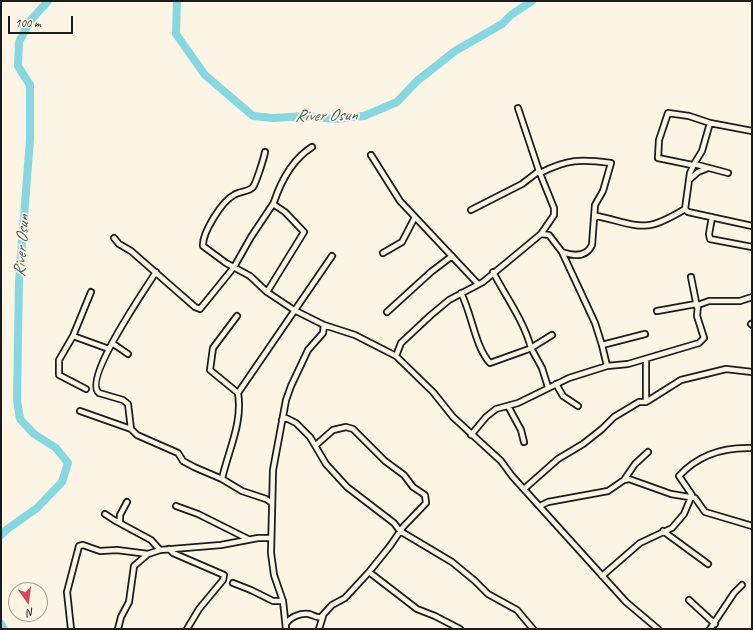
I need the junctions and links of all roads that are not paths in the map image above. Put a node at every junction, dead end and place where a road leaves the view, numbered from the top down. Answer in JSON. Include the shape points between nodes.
{"nodes":[{"id":1,"x":518,"y":108,"type":"dead end"},
{"id":2,"x":710,"y":123,"type":"junction"},
{"id":3,"x":752,"y":131,"type":"edge"},
{"id":4,"x":312,"y":147,"type":"dead end"},
{"id":5,"x":265,"y":152,"type":"dead end"},
{"id":6,"x":371,"y":155,"type":"dead end"},
{"id":7,"x":693,"y":164,"type":"junction"},
{"id":8,"x":709,"y":168,"type":"junction"},
{"id":9,"x":539,"y":172,"type":"junction"},
{"id":10,"x":728,"y":173,"type":"dead end"},
{"id":11,"x":690,"y":180,"type":"junction"},
{"id":12,"x":274,"y":204,"type":"junction"},
{"id":13,"x":685,"y":209,"type":"junction"},
{"id":14,"x":471,"y":210,"type":"dead end"},
{"id":15,"x":712,"y":216,"type":"junction"},
{"id":16,"x":415,"y":217,"type":"junction"},
{"id":17,"x":594,"y":219,"type":"junction"},
{"id":18,"x":752,"y":226,"type":"edge"},
{"id":19,"x":541,"y":234,"type":"junction"},
{"id":20,"x":114,"y":238,"type":"dead end"},
{"id":21,"x":752,"y":247,"type":"edge"},
{"id":22,"x":562,"y":252,"type":"junction"},
{"id":23,"x":383,"y":254,"type":"dead end"},
{"id":24,"x":332,"y":256,"type":"dead end"},
{"id":25,"x":452,"y":256,"type":"junction"},
{"id":26,"x":234,"y":267,"type":"junction"},
{"id":27,"x":156,"y":272,"type":"junction"},
{"id":28,"x":493,"y":272,"type":"junction"},
{"id":29,"x":691,"y":277,"type":"dead end"},
{"id":30,"x":478,"y":284,"type":"junction"},
{"id":31,"x":90,"y":292,"type":"dead end"},
{"id":32,"x":267,"y":292,"type":"junction"},
{"id":33,"x":461,"y":293,"type":"junction"},
{"id":34,"x":752,"y":297,"type":"edge"},
{"id":35,"x":696,"y":305,"type":"junction"},
{"id":36,"x":294,"y":310,"type":"junction"},
{"id":37,"x":656,"y":311,"type":"dead end"},
{"id":38,"x":387,"y":312,"type":"dead end"},
{"id":39,"x":237,"y":316,"type":"dead end"},
{"id":40,"x":324,"y":326,"type":"junction"},
{"id":41,"x":645,"y":334,"type":"dead end"},
{"id":42,"x":552,"y":335,"type":"dead end"},
{"id":43,"x":73,"y":336,"type":"junction"},
{"id":44,"x":112,"y":344,"type":"junction"},
{"id":45,"x":602,"y":345,"type":"junction"},
{"id":46,"x":531,"y":348,"type":"junction"},
{"id":47,"x":109,"y":349,"type":"junction"},
{"id":48,"x":128,"y":354,"type":"dead end"},
{"id":49,"x":396,"y":356,"type":"junction"},
{"id":50,"x":646,"y":359,"type":"junction"},
{"id":51,"x":607,"y":366,"type":"junction"},
{"id":52,"x":752,"y":371,"type":"edge"},
{"id":53,"x":556,"y":384,"type":"junction"},
{"id":54,"x":548,"y":387,"type":"junction"},
{"id":55,"x":86,"y":388,"type":"dead end"},
{"id":56,"x":238,"y":393,"type":"junction"},
{"id":57,"x":646,"y":402,"type":"junction"},
{"id":58,"x":508,"y":406,"type":"junction"},
{"id":59,"x":578,"y":406,"type":"dead end"},
{"id":60,"x":80,"y":411,"type":"dead end"},
{"id":61,"x":282,"y":420,"type":"junction"},
{"id":62,"x":131,"y":429,"type":"junction"},
{"id":63,"x":471,"y":435,"type":"junction"},
{"id":64,"x":524,"y":442,"type":"dead end"},
{"id":65,"x":316,"y":445,"type":"junction"},
{"id":66,"x":752,"y":448,"type":"edge"},
{"id":67,"x":648,"y":452,"type":"dead end"},
{"id":68,"x":222,"y":480,"type":"junction"},
{"id":69,"x":624,"y":480,"type":"junction"},
{"id":70,"x":524,"y":489,"type":"junction"},
{"id":71,"x":690,"y":499,"type":"junction"},
{"id":72,"x":127,"y":502,"type":"dead end"},
{"id":73,"x":272,"y":503,"type":"junction"},
{"id":74,"x":176,"y":506,"type":"dead end"},
{"id":75,"x":540,"y":506,"type":"junction"},
{"id":76,"x":105,"y":514,"type":"dead end"},
{"id":77,"x":120,"y":522,"type":"junction"},
{"id":78,"x":752,"y":526,"type":"edge"},
{"id":79,"x":400,"y":531,"type":"junction"},
{"id":80,"x":663,"y":531,"type":"junction"},
{"id":81,"x":271,"y":538,"type":"junction"},
{"id":82,"x":248,"y":539,"type":"junction"},
{"id":83,"x":169,"y":549,"type":"junction"},
{"id":84,"x":160,"y":550,"type":"junction"},
{"id":85,"x":148,"y":554,"type":"junction"},
{"id":86,"x":708,"y":564,"type":"dead end"},
{"id":87,"x":369,"y":572,"type":"junction"},
{"id":88,"x":602,"y":576,"type":"junction"},
{"id":89,"x":233,"y":582,"type":"dead end"},
{"id":90,"x":742,"y":585,"type":"dead end"},
{"id":91,"x":689,"y":600,"type":"dead end"},
{"id":92,"x":283,"y":601,"type":"junction"},
{"id":93,"x":323,"y":616,"type":"junction"},
{"id":94,"x":715,"y":624,"type":"junction"},
{"id":95,"x":286,"y":626,"type":"edge"},
{"id":96,"x":71,"y":629,"type":"edge"},
{"id":97,"x":118,"y":629,"type":"edge"},
{"id":98,"x":187,"y":629,"type":"edge"},
{"id":99,"x":319,"y":629,"type":"edge"},
{"id":100,"x":460,"y":629,"type":"edge"},
{"id":101,"x":533,"y":629,"type":"edge"},
{"id":102,"x":658,"y":629,"type":"edge"},
{"id":103,"x":710,"y":629,"type":"edge"}],
"edges":[{"from":1,"to":9,"type":"street"},
{"from":2,"to":3,"type":"street"},
{"from":2,"to":7,"type":"street","via":[[702,151]]},
{"from":2,"to":7,"type":"street","via":[[668,113],[663,123],[658,158]]},
{"from":4,"to":12,"type":"street","via":[[295,161],[283,180]]},
{"from":5,"to":26,"type":"street","via":[[255,184],[250,190],[234,194],[227,199],[203,238],[203,246]]},
{"from":6,"to":16,"type":"street","via":[[400,201]]},
{"from":7,"to":8,"type":"street"},
{"from":7,"to":11,"type":"street"},
{"from":8,"to":10,"type":"street"},
{"from":8,"to":11,"type":"street","via":[[698,172]]},
{"from":9,"to":14,"type":"street","via":[[522,184]]},
{"from":9,"to":17,"type":"street","via":[[563,162],[580,160],[611,163],[603,191],[595,204]]},
{"from":9,"to":19,"type":"street","via":[[555,213]]},
{"from":11,"to":13,"type":"street"},
{"from":12,"to":26,"type":"street"},
{"from":12,"to":32,"type":"street","via":[[304,232]]},
{"from":13,"to":15,"type":"street","via":[[688,212]]},
{"from":13,"to":17,"type":"street","via":[[653,226],[630,225],[597,216]]},
{"from":15,"to":18,"type":"street"},
{"from":15,"to":21,"type":"street","via":[[710,239]]},
{"from":16,"to":23,"type":"street","via":[[402,242]]},
{"from":16,"to":25,"type":"street"},
{"from":17,"to":22,"type":"street","via":[[592,245],[589,251],[579,255]]},
{"from":19,"to":22,"type":"street","via":[[549,235]]},
{"from":19,"to":28,"type":"street"},
{"from":20,"to":27,"type":"street"},
{"from":22,"to":45,"type":"street"},
{"from":24,"to":36,"type":"street"},
{"from":25,"to":30,"type":"street"},
{"from":25,"to":38,"type":"street"},
{"from":26,"to":27,"type":"street","via":[[200,309]]},
{"from":26,"to":32,"type":"street","via":[[250,276]]},
{"from":27,"to":44,"type":"street"},
{"from":28,"to":30,"type":"street"},
{"from":28,"to":46,"type":"street","via":[[521,322]]},
{"from":29,"to":35,"type":"street"},
{"from":30,"to":33,"type":"street"},
{"from":31,"to":43,"type":"street"},
{"from":32,"to":36,"type":"street"},
{"from":33,"to":46,"type":"street","via":[[480,345],[490,363]]},
{"from":33,"to":49,"type":"street","via":[[449,300],[408,336],[398,347]]},
{"from":34,"to":35,"type":"street","via":[[740,301],[709,301]]},
{"from":35,"to":37,"type":"street"},
{"from":35,"to":50,"type":"street","via":[[703,340]]},
{"from":36,"to":40,"type":"street"},
{"from":36,"to":56,"type":"street"},
{"from":39,"to":56,"type":"street","via":[[213,348],[210,370]]},
{"from":40,"to":49,"type":"street","via":[[356,335]]},
{"from":40,"to":61,"type":"street","via":[[323,333],[308,350],[291,386]]},
{"from":41,"to":45,"type":"street"},
{"from":42,"to":46,"type":"street"},
{"from":43,"to":47,"type":"street"},
{"from":43,"to":55,"type":"street","via":[[59,360],[59,375]]},
{"from":44,"to":47,"type":"street"},
{"from":44,"to":48,"type":"street"},
{"from":45,"to":51,"type":"street"},
{"from":46,"to":54,"type":"street","via":[[542,368]]},
{"from":47,"to":62,"type":"street","via":[[97,374],[95,388],[99,393],[124,400],[128,404]]},
{"from":49,"to":63,"type":"street","via":[[433,392]]},
{"from":50,"to":51,"type":"street"},
{"from":50,"to":57,"type":"street"},
{"from":51,"to":53,"type":"street"},
{"from":52,"to":57,"type":"street","via":[[726,369],[681,380]]},
{"from":53,"to":54,"type":"street"},
{"from":53,"to":59,"type":"street","via":[[563,396]]},
{"from":54,"to":58,"type":"street","via":[[530,398]]},
{"from":56,"to":68,"type":"street","via":[[240,410]]},
{"from":57,"to":70,"type":"street","via":[[639,402],[614,417],[583,444],[558,459]]},
{"from":58,"to":63,"type":"street","via":[[491,412]]},
{"from":58,"to":64,"type":"street","via":[[521,430]]},
{"from":60,"to":62,"type":"street"},
{"from":61,"to":65,"type":"street","via":[[286,418],[296,423]]},
{"from":61,"to":73,"type":"street","via":[[273,470]]},
{"from":62,"to":68,"type":"street","via":[[137,435],[178,453],[183,461]]},
{"from":63,"to":70,"type":"street","via":[[500,460]]},
{"from":65,"to":79,"type":"street","via":[[320,456],[347,487],[394,523]]},
{"from":65,"to":79,"type":"street","via":[[333,430],[346,427],[353,429],[404,475],[413,487],[425,495],[426,503]]},
{"from":66,"to":71,"type":"street","via":[[719,452],[702,457],[691,464],[679,477],[692,495]]},
{"from":67,"to":69,"type":"street"},
{"from":68,"to":73,"type":"street"},
{"from":69,"to":71,"type":"street","via":[[629,479]]},
{"from":69,"to":75,"type":"street","via":[[608,491],[548,502]]},
{"from":70,"to":75,"type":"street"},
{"from":71,"to":78,"type":"street","via":[[695,498],[705,512]]},
{"from":71,"to":80,"type":"street","via":[[681,518],[672,528]]},
{"from":72,"to":77,"type":"street","via":[[120,515]]},
{"from":73,"to":81,"type":"street"},
{"from":74,"to":82,"type":"street"},
{"from":75,"to":88,"type":"street"},
{"from":76,"to":77,"type":"street"},
{"from":77,"to":84,"type":"street","via":[[151,540]]},
{"from":79,"to":87,"type":"street"},
{"from":79,"to":101,"type":"street","via":[[446,558],[488,594],[517,610]]},
{"from":80,"to":86,"type":"street"},
{"from":80,"to":88,"type":"street","via":[[640,543]]},
{"from":81,"to":82,"type":"street"},
{"from":81,"to":92,"type":"street","via":[[274,575]]},
{"from":82,"to":83,"type":"street"},
{"from":83,"to":84,"type":"street"},
{"from":83,"to":98,"type":"street","via":[[224,575]]},
{"from":84,"to":85,"type":"street"},
{"from":85,"to":96,"type":"street","via":[[117,550],[100,551],[79,546],[67,592]]},
{"from":85,"to":97,"type":"street","via":[[134,566],[129,602]]},
{"from":87,"to":93,"type":"street","via":[[345,598],[332,605]]},
{"from":87,"to":100,"type":"street","via":[[417,609]]},
{"from":88,"to":102,"type":"street","via":[[626,602]]},
{"from":89,"to":92,"type":"street","via":[[273,601]]},
{"from":90,"to":94,"type":"street","via":[[734,593]]},
{"from":91,"to":94,"type":"street"},
{"from":92,"to":95,"type":"street"},
{"from":93,"to":95,"type":"street","via":[[319,618],[310,614],[300,615],[288,620]]},
{"from":93,"to":99,"type":"street"},
{"from":94,"to":103,"type":"street"}]}
